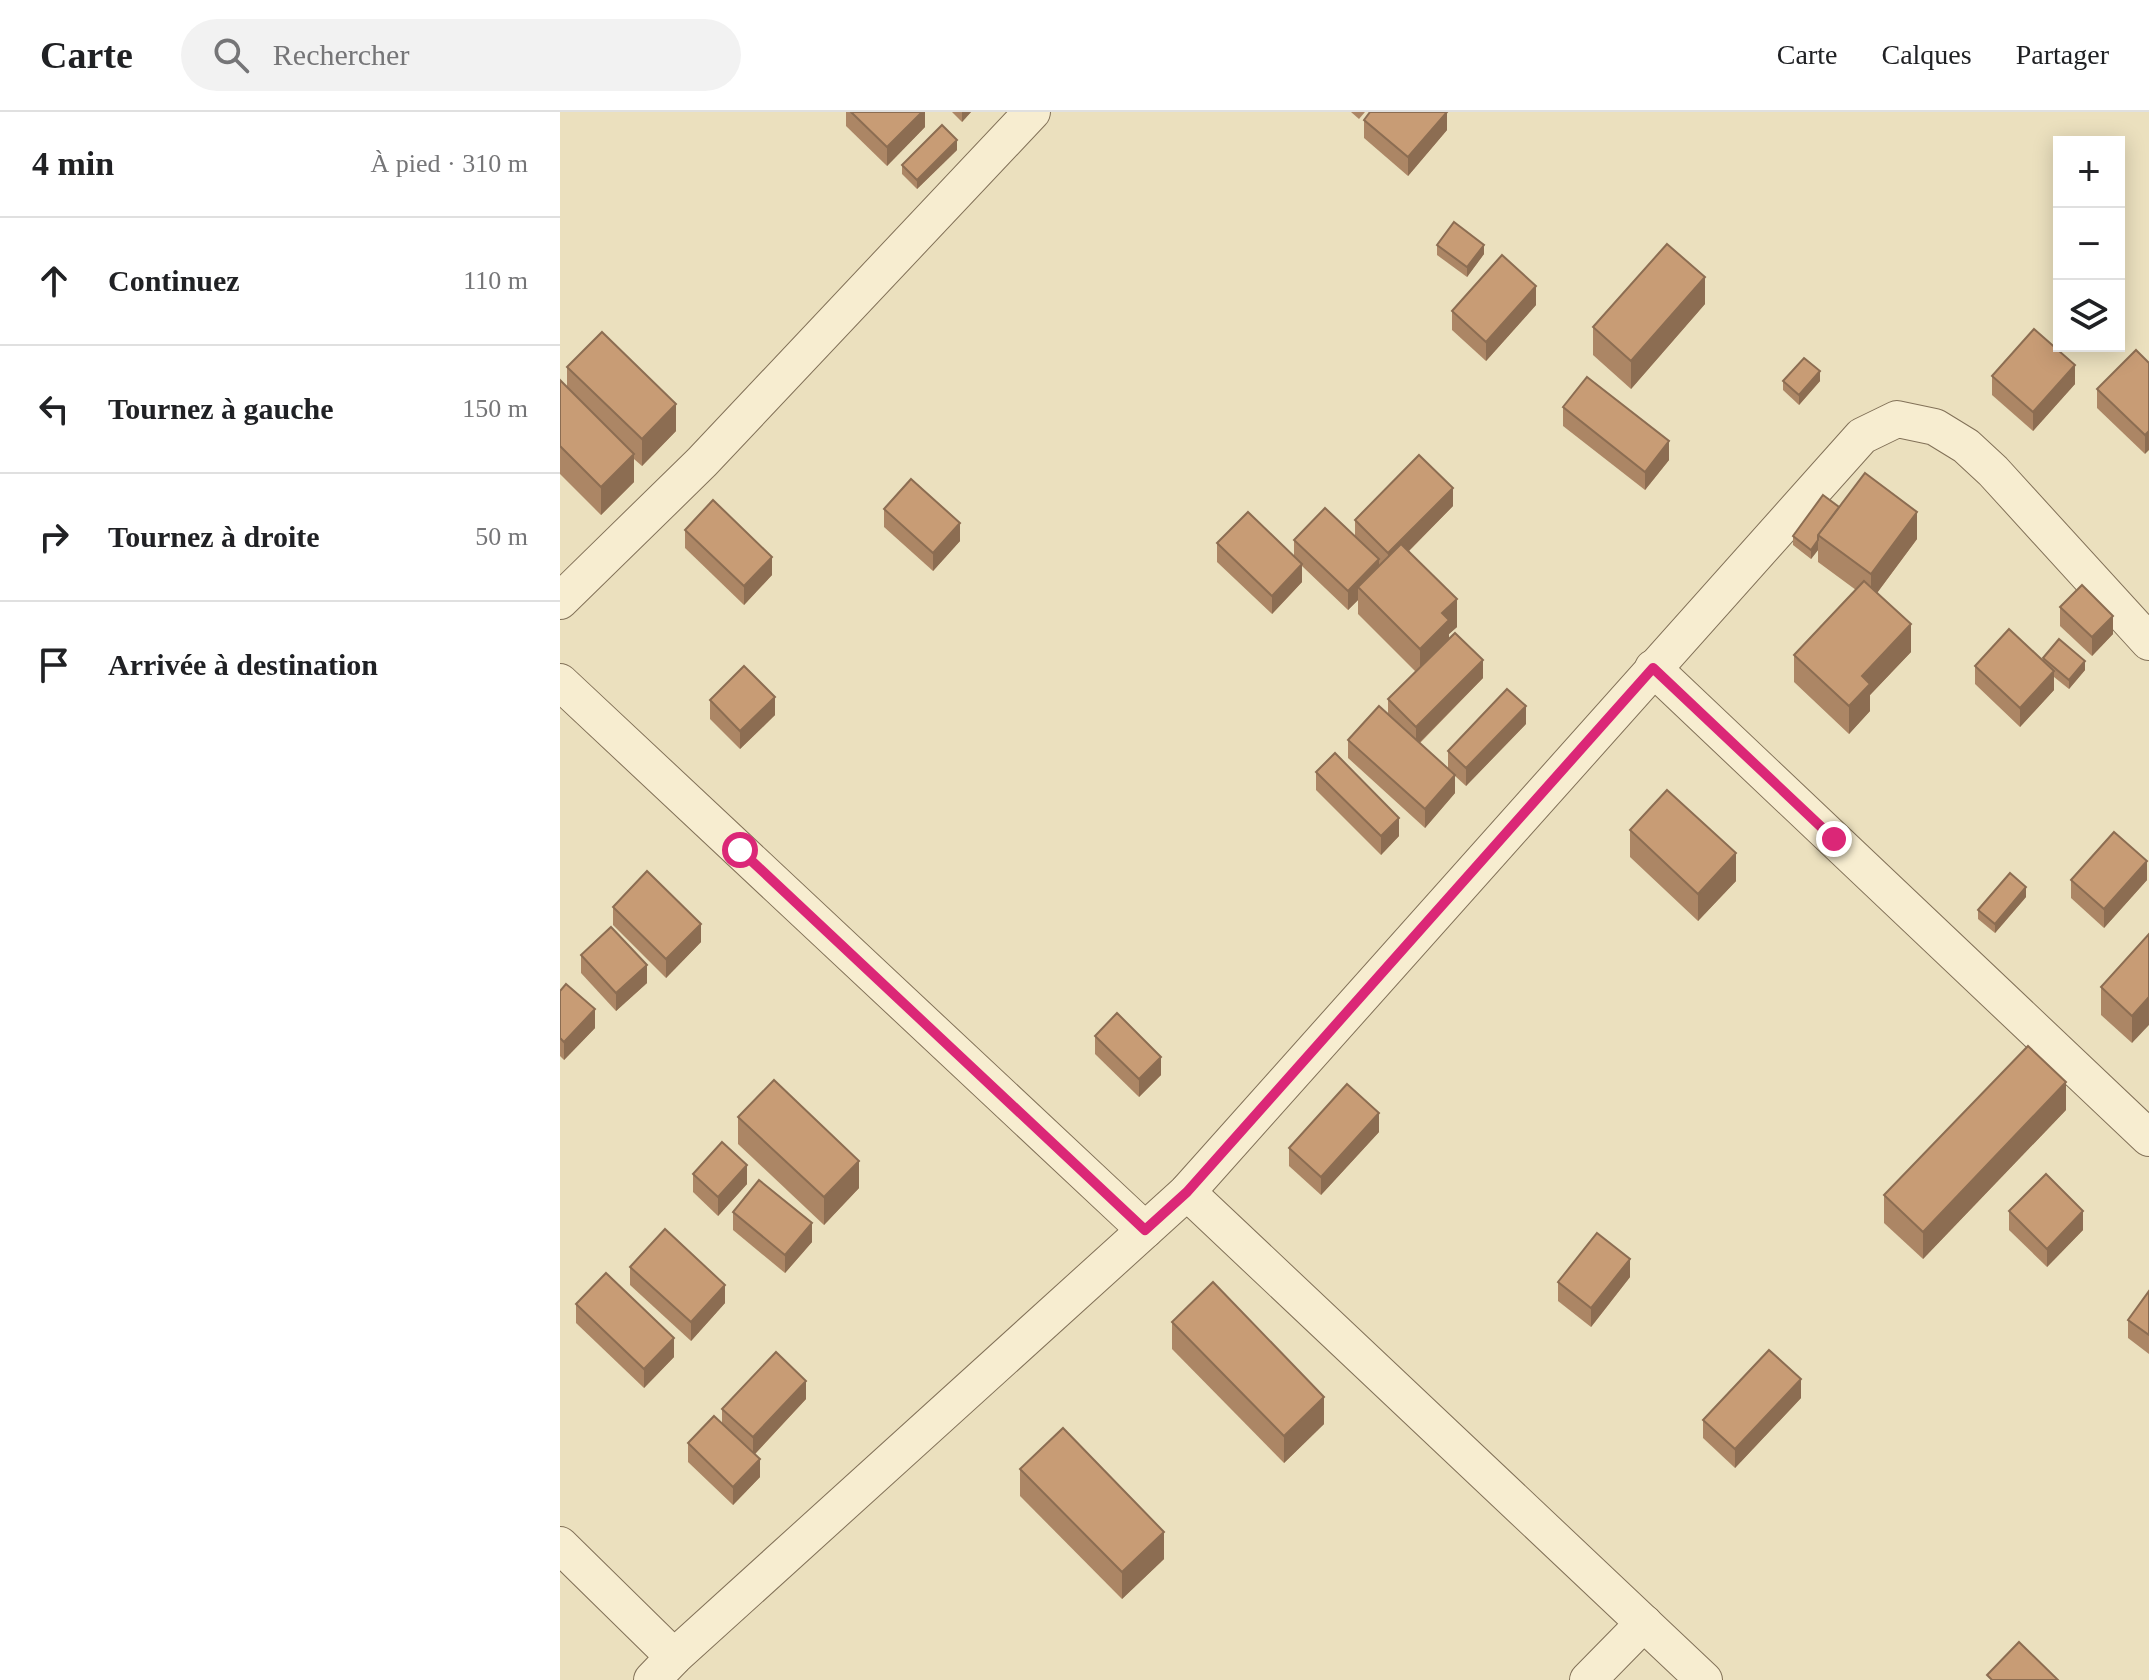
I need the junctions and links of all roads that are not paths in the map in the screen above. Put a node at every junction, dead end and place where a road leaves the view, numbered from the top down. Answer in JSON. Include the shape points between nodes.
{"nodes":[{"id":1,"x":1032,"y":112,"type":"edge"},
{"id":2,"x":560,"y":601,"type":"edge"},
{"id":3,"x":2149,"y":642,"type":"edge"},
{"id":4,"x":1653,"y":668,"type":"junction"},
{"id":5,"x":560,"y":682,"type":"edge"},
{"id":6,"x":2149,"y":1138,"type":"edge"},
{"id":7,"x":1187,"y":1192,"type":"junction"},
{"id":8,"x":1145,"y":1230,"type":"junction"},
{"id":9,"x":560,"y":1545,"type":"edge"},
{"id":10,"x":1644,"y":1623,"type":"junction"},
{"id":11,"x":663,"y":1669,"type":"edge"},
{"id":12,"x":1588,"y":1680,"type":"edge"},
{"id":13,"x":1704,"y":1680,"type":"edge"}],
"edges":[{"from":1,"to":2,"type":"street","via":[[702,462]]},
{"from":3,"to":4,"type":"street","via":[[1966,446],[1935,427],[1897,419],[1862,436]]},
{"from":4,"to":6,"type":"street"},
{"from":4,"to":7,"type":"street"},
{"from":5,"to":8,"type":"street"},
{"from":7,"to":8,"type":"street"},
{"from":7,"to":10,"type":"street"},
{"from":8,"to":11,"type":"street"},
{"from":9,"to":11,"type":"street"},
{"from":10,"to":12,"type":"street"},
{"from":10,"to":13,"type":"street"}]}
